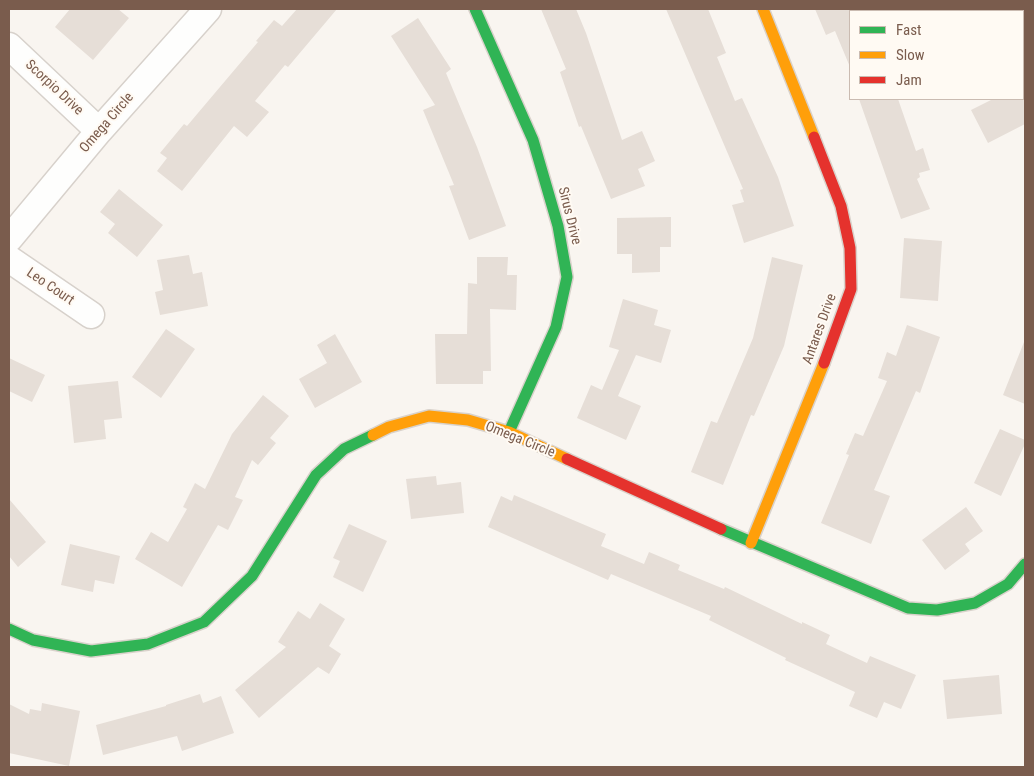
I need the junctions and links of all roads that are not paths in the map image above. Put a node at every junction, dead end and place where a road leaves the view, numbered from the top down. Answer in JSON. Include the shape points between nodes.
{"nodes":[{"id":1,"x":208,"y":9,"type":"edge"},
{"id":2,"x":475,"y":9,"type":"edge"},
{"id":3,"x":763,"y":9,"type":"edge"},
{"id":4,"x":9,"y":46,"type":"edge"},
{"id":5,"x":99,"y":131,"type":"junction"},
{"id":6,"x":9,"y":239,"type":"edge"},
{"id":7,"x":9,"y":259,"type":"edge"},
{"id":8,"x":91,"y":315,"type":"dead end"},
{"id":9,"x":509,"y":432,"type":"junction"},
{"id":10,"x":751,"y":543,"type":"junction"},
{"id":11,"x":1025,"y":564,"type":"edge"},
{"id":12,"x":9,"y":629,"type":"edge"}],
"edges":[{"from":1,"to":5,"type":"street","name":"Omega Circle"},
{"from":2,"to":9,"type":"street","name":"Sirus Drive","via":[[533,140],[558,226],[567,277],[556,327]]},
{"from":3,"to":10,"type":"street","name":"Antares Drive","via":[[841,206],[850,248],[850,289],[834,339]]},
{"from":4,"to":5,"type":"street","name":"Scorpio Drive"},
{"from":5,"to":6,"type":"street","name":"Omega Circle"},
{"from":7,"to":8,"type":"street","name":"Leo Court"},
{"from":9,"to":10,"type":"street","name":"Omega Circle"},
{"from":9,"to":12,"type":"street","name":"Omega Circle","via":[[468,420],[429,416],[389,427],[344,449],[316,475],[252,576],[204,622],[148,644],[90,650],[33,640]]},
{"from":10,"to":11,"type":"street","name":"Omega Circle","via":[[908,608],[937,610],[975,602],[1008,584]]}]}
